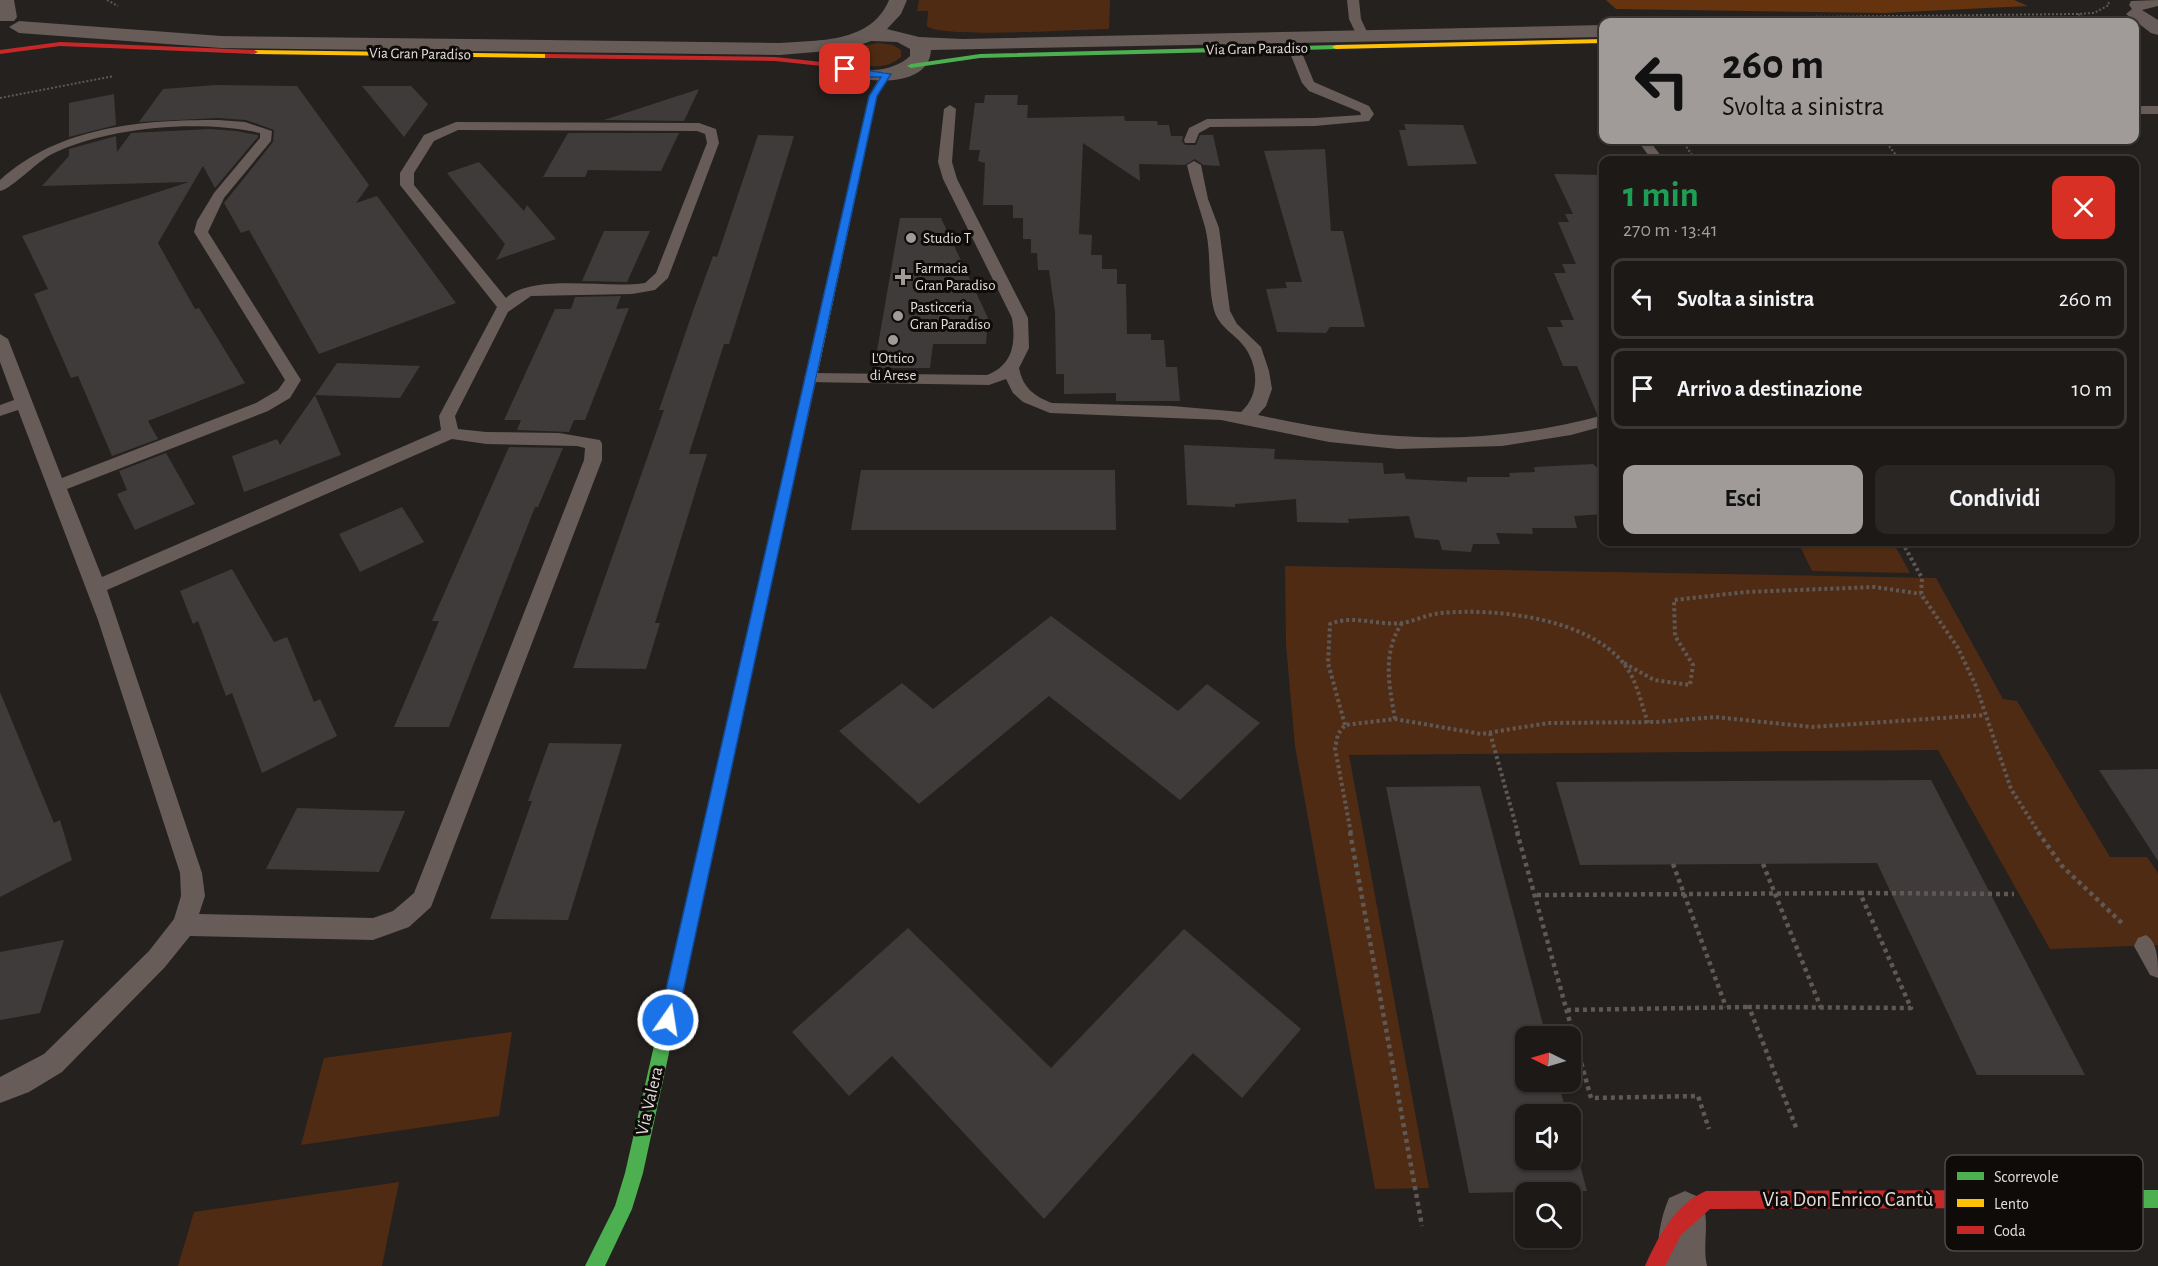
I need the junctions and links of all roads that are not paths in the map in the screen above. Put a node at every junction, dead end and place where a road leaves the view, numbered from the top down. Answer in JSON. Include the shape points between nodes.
{"nodes":[{"id":1,"x":1353,"y":0,"type":"edge"},
{"id":2,"x":2158,"y":0,"type":"edge"},
{"id":3,"x":896,"y":5,"type":"edge"},
{"id":4,"x":2131,"y":10,"type":"edge"},
{"id":5,"x":8,"y":15,"type":"edge"},
{"id":6,"x":2158,"y":29,"type":"edge"},
{"id":7,"x":1599,"y":31,"type":"edge"},
{"id":8,"x":872,"y":35,"type":"junction"},
{"id":9,"x":893,"y":35,"type":"junction"},
{"id":10,"x":1363,"y":36,"type":"junction"},
{"id":11,"x":2139,"y":36,"type":"edge"},
{"id":12,"x":2158,"y":37,"type":"edge"},
{"id":13,"x":1599,"y":40,"type":"edge"},
{"id":14,"x":847,"y":43,"type":"junction"},
{"id":15,"x":915,"y":43,"type":"junction"},
{"id":16,"x":0,"y":47,"type":"edge"},
{"id":17,"x":1294,"y":48,"type":"junction"},
{"id":18,"x":0,"y":52,"type":"edge"},
{"id":19,"x":911,"y":66,"type":"junction"},
{"id":20,"x":845,"y":69,"type":"junction"},
{"id":21,"x":886,"y":74,"type":"junction"},
{"id":22,"x":950,"y":109,"type":"dead end"},
{"id":23,"x":2139,"y":110,"type":"edge"},
{"id":24,"x":2158,"y":110,"type":"edge"},
{"id":25,"x":869,"y":122,"type":"junction"},
{"id":26,"x":1190,"y":140,"type":"dead end"},
{"id":27,"x":1194,"y":165,"type":"dead end"},
{"id":28,"x":0,"y":187,"type":"edge"},
{"id":29,"x":505,"y":307,"type":"junction"},
{"id":30,"x":0,"y":339,"type":"edge"},
{"id":31,"x":1011,"y":368,"type":"junction"},
{"id":32,"x":812,"y":378,"type":"junction"},
{"id":33,"x":21,"y":403,"type":"junction"},
{"id":34,"x":0,"y":411,"type":"edge"},
{"id":35,"x":1245,"y":418,"type":"junction"},
{"id":36,"x":1599,"y":422,"type":"edge"},
{"id":37,"x":450,"y":433,"type":"junction"},
{"id":38,"x":58,"y":486,"type":"junction"},
{"id":39,"x":96,"y":587,"type":"junction"},
{"id":40,"x":184,"y":924,"type":"junction"},
{"id":41,"x":2146,"y":946,"type":"road end"},
{"id":42,"x":2158,"y":967,"type":"edge"},
{"id":43,"x":0,"y":1089,"type":"edge"},
{"id":44,"x":2143,"y":1198,"type":"edge"},
{"id":45,"x":2158,"y":1198,"type":"edge"},
{"id":46,"x":1945,"y":1199,"type":"edge"},
{"id":47,"x":1685,"y":1213,"type":"junction"},
{"id":48,"x":596,"y":1266,"type":"edge"},
{"id":49,"x":1655,"y":1266,"type":"edge"},
{"id":50,"x":1683,"y":1266,"type":"edge"}],
"edges":[{"from":1,"to":10,"type":"lane","via":[[1355,19]]},
{"from":2,"to":4,"type":"street"},
{"from":3,"to":8,"type":"street"},
{"from":3,"to":9,"type":"street"},
{"from":4,"to":6,"type":"street"},
{"from":5,"to":14,"type":"street","name":"Via Gran Paradiso","via":[[221,42],[780,49]]},
{"from":5,"to":16,"type":"street","via":[[10,41]]},
{"from":7,"to":10,"type":"street","name":"Via Gran Paradiso"},
{"from":8,"to":9,"type":"street","name":"Via Gran Paradiso"},
{"from":8,"to":14,"type":"street","name":"Via Gran Paradiso"},
{"from":9,"to":15,"type":"street","name":"Via Gran Paradiso"},
{"from":10,"to":15,"type":"street","name":"Via Gran Paradiso"},
{"from":11,"to":12,"type":"street"},
{"from":13,"to":17,"type":"street","name":"Via Gran Paradiso"},
{"from":14,"to":20,"type":"street","via":[[835,56]]},
{"from":15,"to":19,"type":"street","via":[[921,54]]},
{"from":17,"to":19,"type":"street","name":"Via Gran Paradiso","via":[[980,56]]},
{"from":17,"to":26,"type":"lane","via":[[1310,86],[1365,109],[1365,118],[1207,123],[1194,131]]},
{"from":18,"to":20,"type":"street","name":"Via Gran Paradiso","via":[[60,44],[211,51],[775,59]]},
{"from":19,"to":21,"type":"street"},
{"from":20,"to":21,"type":"street"},
{"from":20,"to":25,"type":"street"},
{"from":21,"to":25,"type":"street","name":"Via Valera","via":[[873,96]]},
{"from":22,"to":31,"type":"lane","via":[[945,162],[1020,318],[1024,337],[1020,356]]},
{"from":23,"to":24,"type":"lane"},
{"from":25,"to":32,"type":"street","name":"Via Valera"},
{"from":27,"to":35,"type":"lane","via":[[1212,228],[1222,311],[1253,347],[1261,371],[1264,389],[1258,406]]},
{"from":28,"to":38,"type":"lane","via":[[48,150],[80,138],[121,130],[207,124],[267,131],[266,138],[211,207],[202,221],[201,232],[293,380],[284,394],[262,407]]},
{"from":29,"to":29,"type":"lane","via":[[527,292],[650,287],[663,275],[713,143],[711,132],[699,127],[456,126],[429,138],[407,173],[407,185]]},
{"from":29,"to":37,"type":"lane","via":[[447,416]]},
{"from":30,"to":33,"type":"lane"},
{"from":31,"to":32,"type":"lane","via":[[989,380]]},
{"from":31,"to":35,"type":"lane","via":[[1019,391],[1050,408],[1179,411]]},
{"from":32,"to":48,"type":"street","name":"Via Valera","via":[[634,1173],[623,1209]]},
{"from":33,"to":34,"type":"lane"},
{"from":33,"to":38,"type":"lane"},
{"from":35,"to":36,"type":"lane","via":[[1331,436],[1413,443],[1524,438]]},
{"from":37,"to":39,"type":"lane"},
{"from":37,"to":40,"type":"lane","via":[[475,439],[576,439],[594,444],[593,460],[423,900],[401,919],[373,929]]},
{"from":38,"to":39,"type":"lane"},
{"from":39,"to":40,"type":"lane","via":[[192,873],[193,896]]},
{"from":40,"to":43,"type":"lane","via":[[156,959],[53,1063],[20,1083]]},
{"from":41,"to":42,"type":"lane"},
{"from":44,"to":45,"type":"street","name":"Via Don Enrico Cantù"},
{"from":46,"to":47,"type":"street","name":"Via Don Enrico Cantù","via":[[1706,1200]]},
{"from":47,"to":49,"type":"street","name":"Via Don Enrico Cantù","via":[[1670,1233]]},
{"from":47,"to":50,"type":"street"}]}
